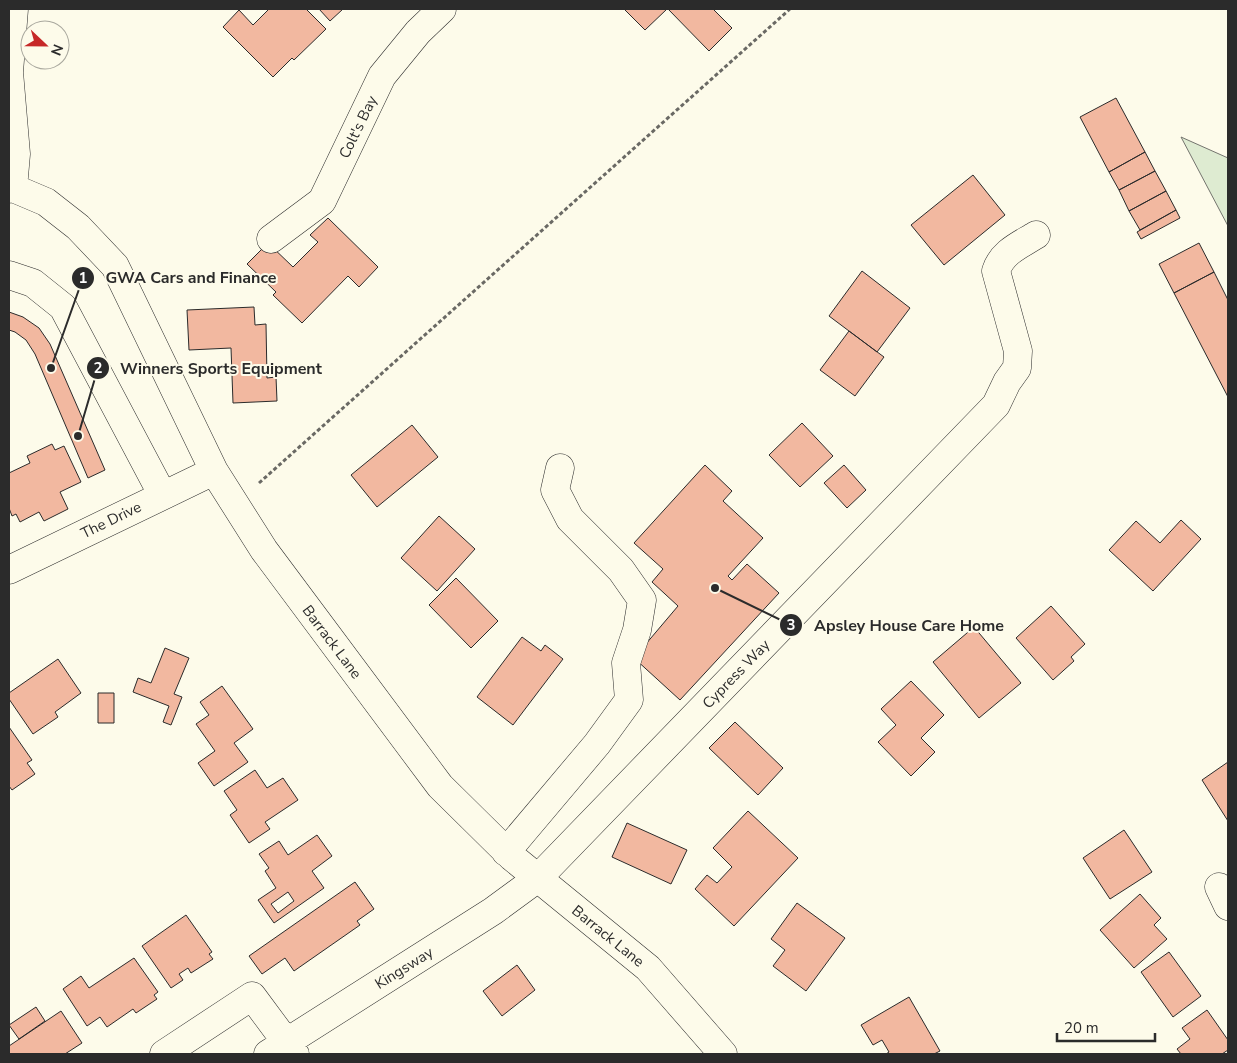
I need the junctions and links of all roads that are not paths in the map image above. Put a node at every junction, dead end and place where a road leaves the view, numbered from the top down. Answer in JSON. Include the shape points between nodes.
{"nodes":[{"id":1,"x":14,"y":9,"type":"edge"},
{"id":2,"x":442,"y":9,"type":"edge"},
{"id":3,"x":11,"y":189,"type":"edge"},
{"id":4,"x":1036,"y":235,"type":"dead end"},
{"id":5,"x":271,"y":239,"type":"dead end"},
{"id":6,"x":9,"y":275,"type":"edge"},
{"id":7,"x":560,"y":468,"type":"dead end"},
{"id":8,"x":214,"y":471,"type":"junction"},
{"id":9,"x":162,"y":494,"type":"junction"},
{"id":10,"x":9,"y":570,"type":"edge"},
{"id":11,"x":506,"y":852,"type":"junction"},
{"id":12,"x":538,"y":878,"type":"junction"},
{"id":13,"x":283,"y":1050,"type":"edge"},
{"id":14,"x":164,"y":1054,"type":"edge"},
{"id":15,"x":723,"y":1054,"type":"edge"}],
"edges":[{"from":1,"to":3,"type":"street","via":[[9,72],[16,154]]},
{"from":2,"to":5,"type":"street","name":"Colt's Bay","via":[[418,32],[382,76],[322,201]]},
{"from":3,"to":8,"type":"street","name":"Barrack Lane","via":[[46,202],[78,227],[115,266]]},
{"from":4,"to":12,"type":"street","name":"Cypress Way","via":[[1009,251],[998,264],[996,272],[1018,351],[1017,368],[996,405]]},
{"from":6,"to":9,"type":"street","via":[[33,283],[63,307]]},
{"from":7,"to":11,"type":"street","via":[[555,490],[570,518],[621,570],[642,600],[626,664],[629,700],[597,744]]},
{"from":8,"to":9,"type":"street","name":"The Drive"},
{"from":8,"to":11,"type":"street","name":"Barrack Lane","via":[[264,550],[440,786]]},
{"from":9,"to":10,"type":"street","name":"The Drive"},
{"from":11,"to":12,"type":"street","name":"Barrack Lane"},
{"from":12,"to":13,"type":"street","name":"Kingsway","via":[[493,912]]},
{"from":12,"to":15,"type":"street","name":"Barrack Lane","via":[[648,968]]},
{"from":13,"to":14,"type":"street","via":[[252,996]]}]}
